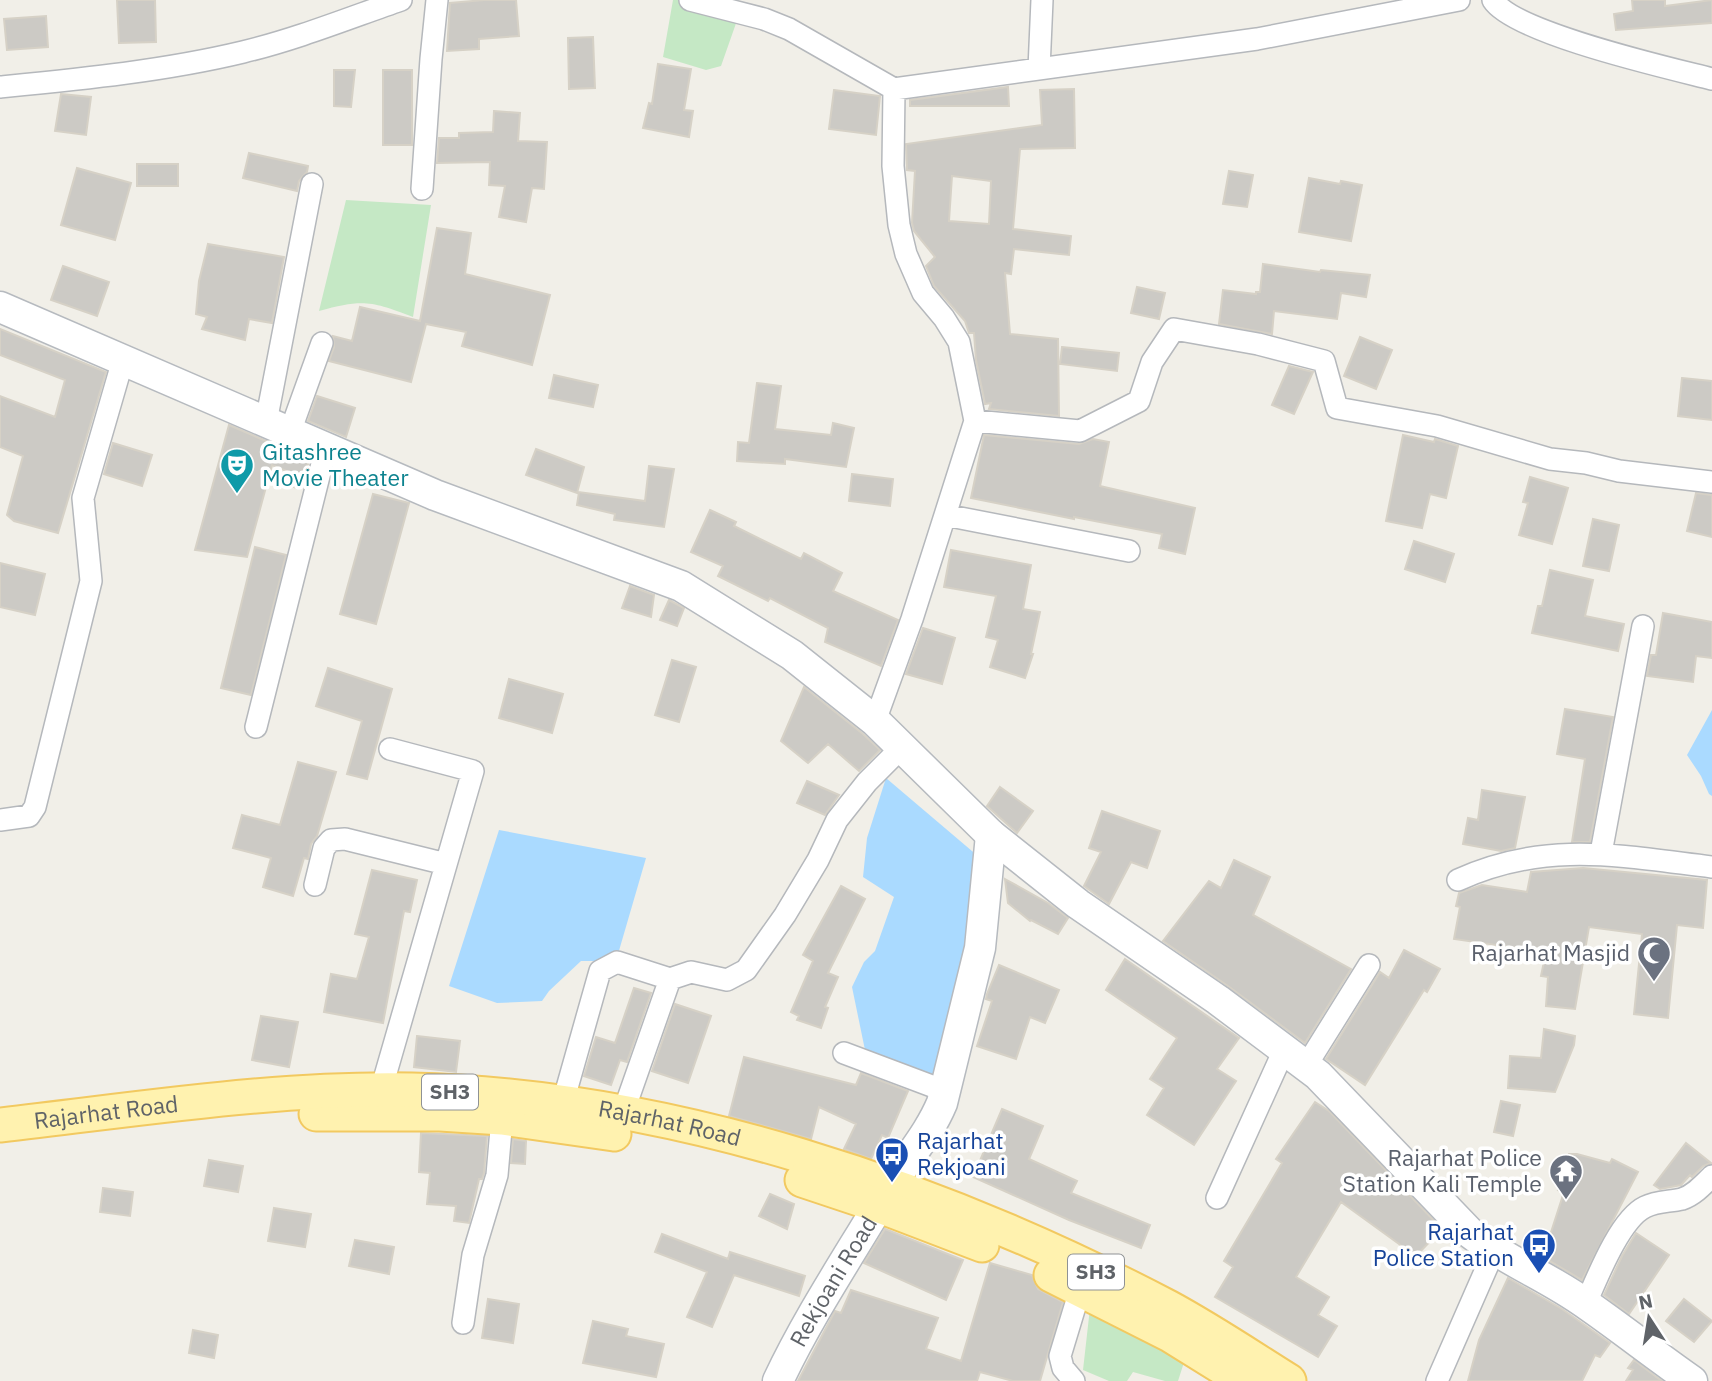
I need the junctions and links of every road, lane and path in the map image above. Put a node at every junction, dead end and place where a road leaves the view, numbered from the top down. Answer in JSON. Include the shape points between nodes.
{"nodes":[{"id":1,"x":401,"y":0,"type":"edge"},
{"id":2,"x":437,"y":0,"type":"edge"},
{"id":3,"x":690,"y":0,"type":"edge"},
{"id":4,"x":1041,"y":0,"type":"edge"},
{"id":5,"x":1459,"y":0,"type":"edge"},
{"id":6,"x":1493,"y":0,"type":"edge"},
{"id":7,"x":1369,"y":10,"type":"edge"},
{"id":8,"x":1039,"y":69,"type":"junction"},
{"id":9,"x":1712,"y":79,"type":"edge"},
{"id":10,"x":0,"y":88,"type":"edge"},
{"id":11,"x":894,"y":89,"type":"junction"},
{"id":12,"x":312,"y":184,"type":"dead end"},
{"id":13,"x":422,"y":189,"type":"dead end"},
{"id":14,"x":0,"y":307,"type":"edge"},
{"id":15,"x":322,"y":343,"type":"dead end"},
{"id":16,"x":123,"y":360,"type":"junction"},
{"id":17,"x":975,"y":421,"type":"junction"},
{"id":18,"x":278,"y":427,"type":"junction"},
{"id":19,"x":326,"y":448,"type":"junction"},
{"id":20,"x":1712,"y":482,"type":"edge"},
{"id":21,"x":945,"y":515,"type":"junction"},
{"id":22,"x":1129,"y":551,"type":"dead end"},
{"id":23,"x":1643,"y":626,"type":"dead end"},
{"id":24,"x":876,"y":721,"type":"junction"},
{"id":25,"x":256,"y":727,"type":"dead end"},
{"id":26,"x":902,"y":747,"type":"junction"},
{"id":27,"x":390,"y":750,"type":"dead end"},
{"id":28,"x":0,"y":820,"type":"edge"},
{"id":29,"x":991,"y":835,"type":"junction"},
{"id":30,"x":1601,"y":853,"type":"junction"},
{"id":31,"x":446,"y":864,"type":"junction"},
{"id":32,"x":1712,"y":867,"type":"edge"},
{"id":33,"x":1458,"y":880,"type":"dead end"},
{"id":34,"x":315,"y":885,"type":"dead end"},
{"id":35,"x":1369,"y":965,"type":"dead end"},
{"id":36,"x":670,"y":979,"type":"junction"},
{"id":37,"x":844,"y":1053,"type":"dead end"},
{"id":38,"x":1295,"y":1058,"type":"junction"},
{"id":39,"x":380,"y":1090,"type":"junction"},
{"id":40,"x":945,"y":1091,"type":"junction"},
{"id":41,"x":563,"y":1102,"type":"junction"},
{"id":42,"x":623,"y":1113,"type":"junction"},
{"id":43,"x":502,"y":1118,"type":"junction"},
{"id":44,"x":0,"y":1125,"type":"edge"},
{"id":45,"x":0,"y":1144,"type":"edge"},
{"id":46,"x":1712,"y":1177,"type":"edge"},
{"id":47,"x":886,"y":1195,"type":"junction"},
{"id":48,"x":1217,"y":1198,"type":"dead end"},
{"id":49,"x":1494,"y":1251,"type":"junction"},
{"id":50,"x":1080,"y":1290,"type":"junction"},
{"id":51,"x":1586,"y":1303,"type":"junction"},
{"id":52,"x":463,"y":1324,"type":"dead end"},
{"id":53,"x":1230,"y":1377,"type":"edge"},
{"id":54,"x":778,"y":1381,"type":"edge"},
{"id":55,"x":1074,"y":1381,"type":"edge"},
{"id":56,"x":1289,"y":1381,"type":"edge"},
{"id":57,"x":1437,"y":1381,"type":"edge"},
{"id":58,"x":1692,"y":1381,"type":"edge"}],
"edges":[{"from":1,"to":10,"type":"street","via":[[244,52],[105,77]]},
{"from":2,"to":13,"type":"street"},
{"from":3,"to":11,"type":"street","via":[[789,29]]},
{"from":4,"to":8,"type":"street"},
{"from":5,"to":7,"type":"street"},
{"from":6,"to":9,"type":"street","via":[[1522,23]]},
{"from":7,"to":8,"type":"street","via":[[1258,40]]},
{"from":8,"to":11,"type":"street"},
{"from":11,"to":17,"type":"street","via":[[893,166],[906,254],[923,293],[959,342]]},
{"from":12,"to":18,"type":"street"},
{"from":14,"to":16,"type":"street"},
{"from":15,"to":18,"type":"street"},
{"from":16,"to":18,"type":"street"},
{"from":16,"to":28,"type":"street","via":[[83,498],[91,581],[34,807],[29,816]]},
{"from":17,"to":20,"type":"street","via":[[1080,431],[1139,401],[1152,362],[1174,329],[1324,360],[1336,408],[1437,426],[1550,459]]},
{"from":17,"to":21,"type":"street"},
{"from":18,"to":19,"type":"street"},
{"from":19,"to":24,"type":"street","via":[[435,495],[681,586],[792,655]]},
{"from":19,"to":25,"type":"street"},
{"from":21,"to":22,"type":"street"},
{"from":21,"to":24,"type":"street"},
{"from":23,"to":30,"type":"street"},
{"from":24,"to":26,"type":"street"},
{"from":26,"to":29,"type":"street"},
{"from":26,"to":36,"type":"street","via":[[837,820],[785,915],[746,970],[727,980],[691,972]]},
{"from":27,"to":31,"type":"street","via":[[473,771]]},
{"from":29,"to":38,"type":"street","via":[[1078,904]]},
{"from":29,"to":40,"type":"street","name":"Rekjoani Road","via":[[980,948]]},
{"from":30,"to":32,"type":"street"},
{"from":30,"to":33,"type":"street","via":[[1536,856]]},
{"from":31,"to":34,"type":"street","via":[[345,839],[331,840],[324,848]]},
{"from":31,"to":39,"type":"street"},
{"from":35,"to":38,"type":"street"},
{"from":36,"to":41,"type":"street","via":[[617,962],[600,971]]},
{"from":36,"to":42,"type":"street"},
{"from":37,"to":40,"type":"street"},
{"from":38,"to":48,"type":"street"},
{"from":38,"to":49,"type":"street","via":[[1337,1095],[1470,1233]]},
{"from":39,"to":41,"type":"main road","name":"Rajarhat Road","number":"SH3"},
{"from":39,"to":44,"type":"main road","name":"Rajarhat Road","number":"SH3","via":[[306,1091]]},
{"from":40,"to":47,"type":"street","name":"Rekjoani Road","via":[[932,1127]]},
{"from":41,"to":42,"type":"main road","name":"Rajarhat Road","number":"SH3"},
{"from":42,"to":47,"type":"main road","name":"Rajarhat Road","number":"SH3","via":[[725,1135]]},
{"from":43,"to":45,"type":"main road","name":"Rajarhat Road","number":"SH3","via":[[311,1114]]},
{"from":43,"to":47,"type":"main road","name":"Rajarhat Road","number":"SH3","via":[[656,1141],[797,1178]]},
{"from":43,"to":52,"type":"street","via":[[497,1175],[473,1255]]},
{"from":46,"to":51,"type":"street","via":[[1682,1199],[1642,1208],[1613,1245]]},
{"from":47,"to":50,"type":"main road","name":"Rajarhat Road","number":"SH3"},
{"from":47,"to":54,"type":"street","name":"Rekjoani Road"},
{"from":47,"to":56,"type":"main road","name":"Rajarhat Road","number":"SH3","via":[[1037,1244],[1170,1308]]},
{"from":49,"to":51,"type":"street"},
{"from":49,"to":57,"type":"street"},
{"from":50,"to":53,"type":"main road","name":"Rajarhat Road","number":"SH3","via":[[1170,1335]]},
{"from":50,"to":55,"type":"street","via":[[1060,1356]]},
{"from":51,"to":58,"type":"street"}]}
